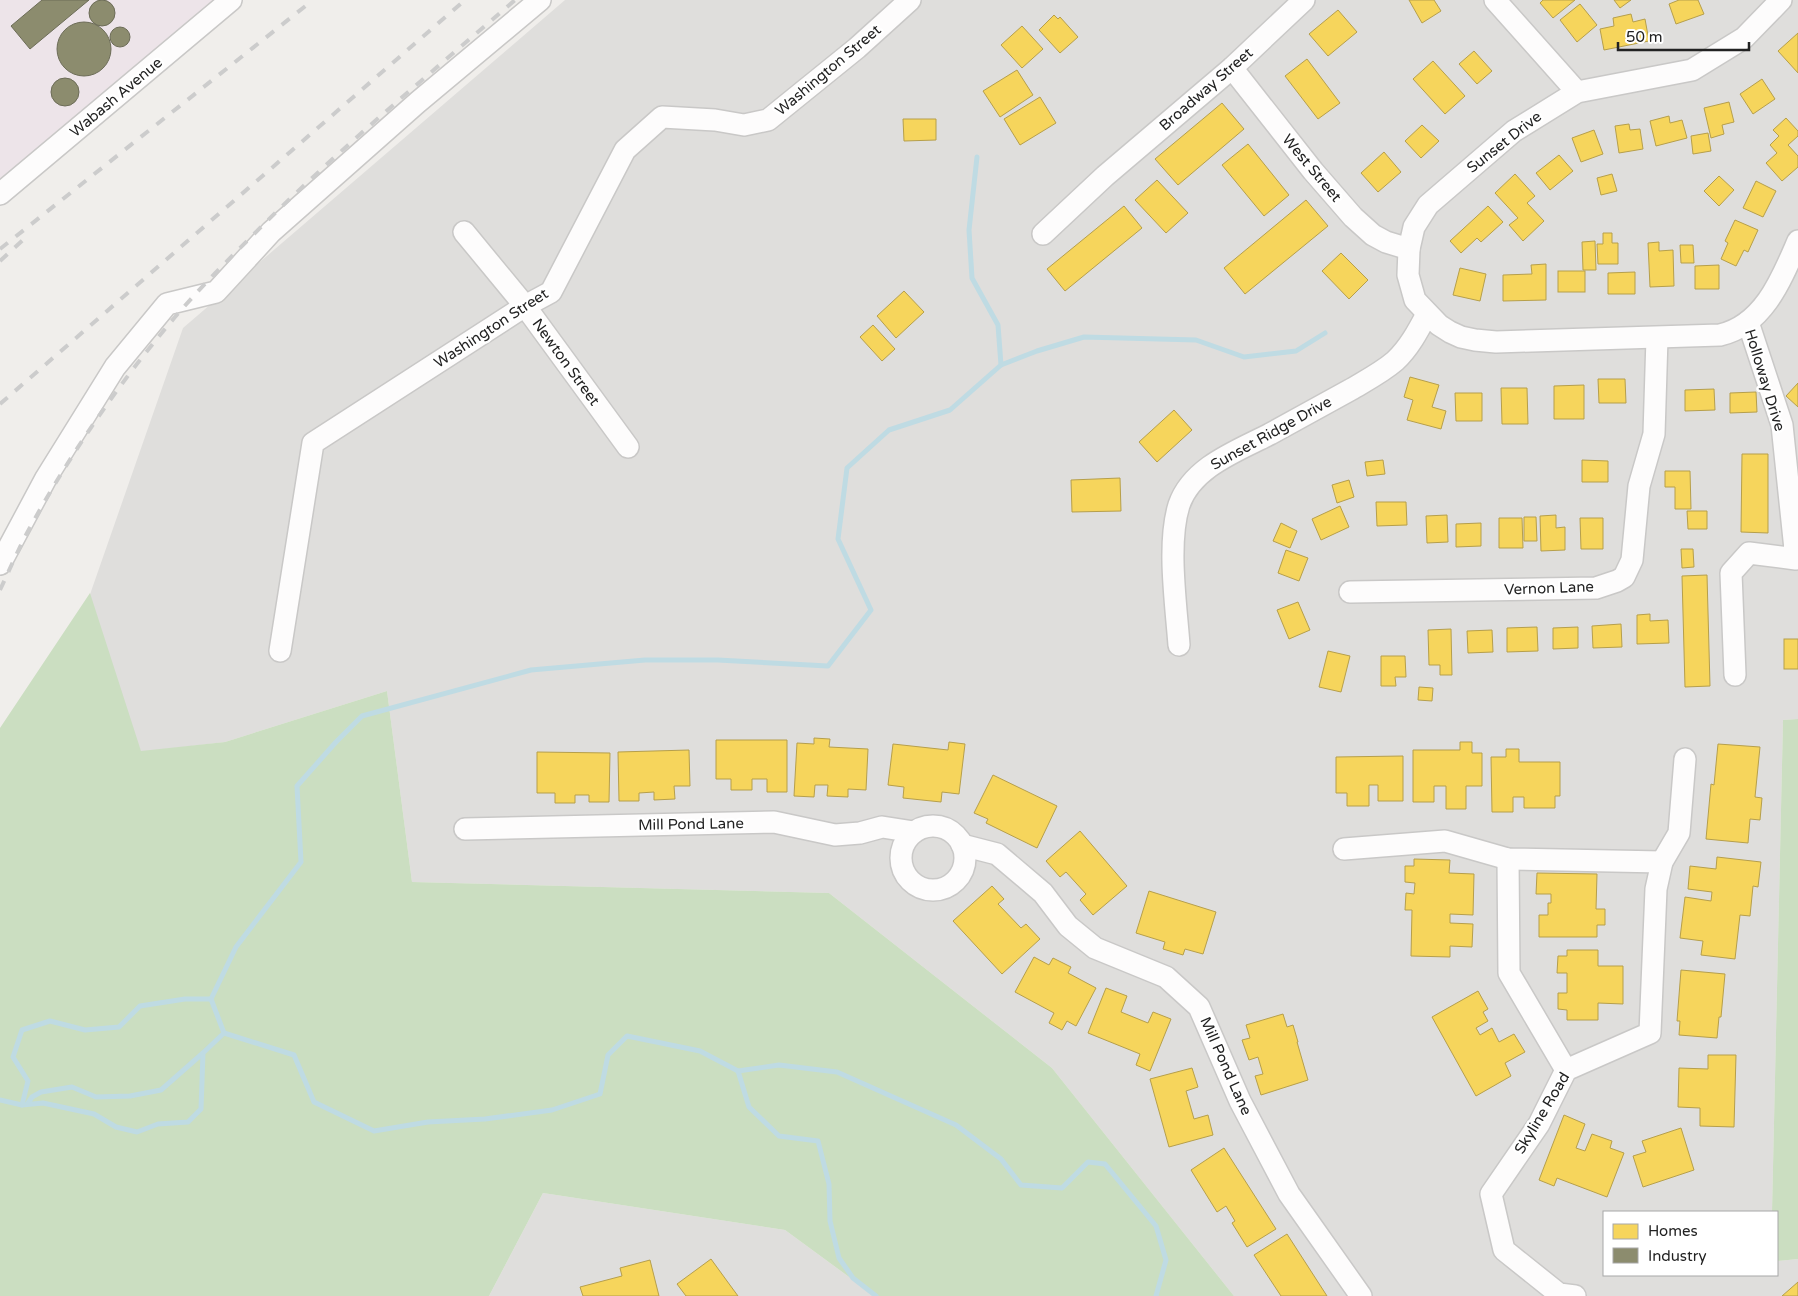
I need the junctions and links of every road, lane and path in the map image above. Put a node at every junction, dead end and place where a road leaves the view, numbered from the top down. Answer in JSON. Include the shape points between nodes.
{"nodes":[{"id":1,"x":231,"y":0,"type":"edge"},
{"id":2,"x":540,"y":0,"type":"edge"},
{"id":3,"x":910,"y":0,"type":"edge"},
{"id":4,"x":1304,"y":0,"type":"edge"},
{"id":5,"x":1494,"y":0,"type":"edge"},
{"id":6,"x":1781,"y":0,"type":"edge"},
{"id":7,"x":1232,"y":68,"type":"junction"},
{"id":8,"x":1577,"y":92,"type":"junction"},
{"id":9,"x":0,"y":194,"type":"edge"},
{"id":10,"x":464,"y":232,"type":"dead end"},
{"id":11,"x":1043,"y":234,"type":"dead end"},
{"id":12,"x":1798,"y":241,"type":"edge"},
{"id":13,"x":1408,"y":249,"type":"junction"},
{"id":14,"x":525,"y":306,"type":"junction"},
{"id":15,"x":1421,"y":307,"type":"junction"},
{"id":16,"x":1748,"y":322,"type":"junction"},
{"id":17,"x":1657,"y":338,"type":"junction"},
{"id":18,"x":628,"y":447,"type":"dead end"},
{"id":19,"x":0,"y":564,"type":"edge"},
{"id":20,"x":1797,"y":565,"type":"edge"},
{"id":21,"x":1350,"y":592,"type":"dead end"},
{"id":22,"x":1179,"y":645,"type":"dead end"},
{"id":23,"x":280,"y":651,"type":"dead end"},
{"id":24,"x":1735,"y":675,"type":"dead end"},
{"id":25,"x":1684,"y":759,"type":"dead end"},
{"id":26,"x":465,"y":829,"type":"dead end"},
{"id":27,"x":914,"y":832,"type":"junction"},
{"id":28,"x":962,"y":845,"type":"junction"},
{"id":29,"x":1344,"y":849,"type":"dead end"},
{"id":30,"x":1508,"y":859,"type":"junction"},
{"id":31,"x":1662,"y":862,"type":"junction"},
{"id":32,"x":1566,"y":1070,"type":"junction"},
{"id":33,"x":1361,"y":1296,"type":"edge"},
{"id":34,"x":1575,"y":1296,"type":"edge"}],
"edges":[{"from":1,"to":9,"type":"street","name":"Wabash Avenue"},
{"from":2,"to":19,"type":"street","via":[[271,232],[216,292],[167,304],[115,367],[46,478]]},
{"from":3,"to":14,"type":"street","name":"Washington Street","via":[[768,120],[744,125],[662,117],[625,150],[551,292]]},
{"from":4,"to":7,"type":"street","name":"Broadway Street"},
{"from":5,"to":8,"type":"street"},
{"from":6,"to":8,"type":"street","name":"Sunset Drive","via":[[1744,38],[1692,70]]},
{"from":7,"to":11,"type":"street","name":"Broadway Street"},
{"from":7,"to":13,"type":"street","name":"West Street","via":[[1353,217],[1373,235]]},
{"from":8,"to":13,"type":"street","name":"Sunset Drive","via":[[1514,131],[1438,196],[1420,216]]},
{"from":10,"to":14,"type":"street","name":"Newton Street"},
{"from":12,"to":16,"type":"street","name":"Holloway Drive","via":[[1774,293]]},
{"from":13,"to":15,"type":"street","name":"Sunset Drive","via":[[1408,275]]},
{"from":14,"to":18,"type":"street","name":"Newton Street"},
{"from":14,"to":23,"type":"street","name":"Washington Street","via":[[313,443]]},
{"from":15,"to":17,"type":"street","name":"Holloway Drive","via":[[1450,332],[1476,340]]},
{"from":15,"to":22,"type":"street","name":"Sunset Ridge Drive","via":[[1414,337],[1384,370],[1222,459],[1186,490],[1179,505],[1174,548]]},
{"from":16,"to":17,"type":"street","name":"Holloway Drive","via":[[1731,333],[1720,335]]},
{"from":16,"to":20,"type":"street","name":"Holloway Drive","via":[[1782,425]]},
{"from":17,"to":21,"type":"street","name":"Vernon Lane","via":[[1654,434],[1639,486],[1632,560],[1624,577],[1596,588]]},
{"from":20,"to":24,"type":"street","name":"Holloway Drive","via":[[1749,553],[1731,573]]},
{"from":25,"to":31,"type":"street","name":"Skyline Road","via":[[1679,833]]},
{"from":26,"to":27,"type":"street","name":"Mill Pond Lane","via":[[774,822],[835,835],[882,827]]},
{"from":27,"to":28,"type":"street","name":"Mill Pond Lane","via":[[931,826],[941,827],[957,837]]},
{"from":27,"to":28,"type":"street","via":[[902,849],[902,870],[915,886],[925,890],[946,888],[961,875],[965,865]]},
{"from":28,"to":33,"type":"street","name":"Mill Pond Lane","via":[[997,854],[1044,893],[1068,926],[1095,948],[1166,977],[1199,1007],[1240,1101],[1289,1194]]},
{"from":29,"to":30,"type":"street","via":[[1445,841]]},
{"from":30,"to":31,"type":"street"},
{"from":30,"to":32,"type":"street","via":[[1509,974]]},
{"from":31,"to":32,"type":"street","name":"Skyline Road","via":[[1656,888],[1650,1033]]},
{"from":32,"to":34,"type":"street","name":"Skyline Road","via":[[1539,1124],[1491,1194],[1504,1250],[1559,1294]]}]}
